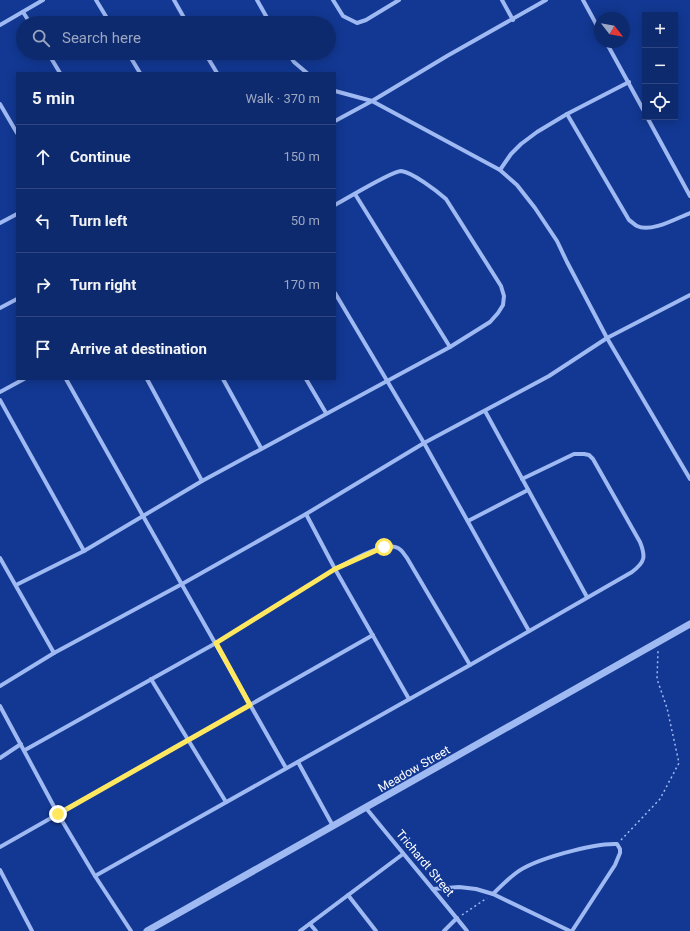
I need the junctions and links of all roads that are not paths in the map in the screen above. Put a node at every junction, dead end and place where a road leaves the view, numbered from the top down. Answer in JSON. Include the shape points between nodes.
{"nodes":[{"id":1,"x":43,"y":0,"type":"edge"},
{"id":2,"x":96,"y":0,"type":"edge"},
{"id":3,"x":174,"y":0,"type":"edge"},
{"id":4,"x":256,"y":0,"type":"edge"},
{"id":5,"x":333,"y":0,"type":"edge"},
{"id":6,"x":399,"y":0,"type":"edge"},
{"id":7,"x":502,"y":0,"type":"edge"},
{"id":8,"x":546,"y":0,"type":"edge"},
{"id":9,"x":583,"y":0,"type":"edge"},
{"id":10,"x":23,"y":12,"type":"junction"},
{"id":11,"x":26,"y":16,"type":"edge"},
{"id":12,"x":106,"y":16,"type":"edge"},
{"id":13,"x":183,"y":16,"type":"edge"},
{"id":14,"x":266,"y":16,"type":"edge"},
{"id":15,"x":513,"y":20,"type":"junction"},
{"id":16,"x":594,"y":20,"type":"edge"},
{"id":17,"x":0,"y":25,"type":"edge"},
{"id":18,"x":609,"y":48,"type":"edge"},
{"id":19,"x":52,"y":60,"type":"edge"},
{"id":20,"x":132,"y":60,"type":"edge"},
{"id":21,"x":209,"y":60,"type":"edge"},
{"id":22,"x":293,"y":60,"type":"edge"},
{"id":23,"x":59,"y":72,"type":"edge"},
{"id":24,"x":139,"y":72,"type":"edge"},
{"id":25,"x":216,"y":72,"type":"edge"},
{"id":26,"x":305,"y":72,"type":"edge"},
{"id":27,"x":629,"y":82,"type":"junction"},
{"id":28,"x":336,"y":91,"type":"edge"},
{"id":29,"x":372,"y":101,"type":"junction"},
{"id":30,"x":0,"y":104,"type":"edge"},
{"id":31,"x":642,"y":107,"type":"edge"},
{"id":32,"x":567,"y":114,"type":"junction"},
{"id":33,"x":336,"y":120,"type":"edge"},
{"id":34,"x":649,"y":120,"type":"edge"},
{"id":35,"x":16,"y":131,"type":"edge"},
{"id":36,"x":500,"y":170,"type":"junction"},
{"id":37,"x":355,"y":194,"type":"junction"},
{"id":38,"x":690,"y":196,"type":"edge"},
{"id":39,"x":336,"y":204,"type":"edge"},
{"id":40,"x":690,"y":213,"type":"edge"},
{"id":41,"x":16,"y":215,"type":"edge"},
{"id":42,"x":0,"y":223,"type":"edge"},
{"id":43,"x":336,"y":295,"type":"edge"},
{"id":44,"x":690,"y":295,"type":"edge"},
{"id":45,"x":16,"y":300,"type":"edge"},
{"id":46,"x":0,"y":308,"type":"edge"},
{"id":47,"x":607,"y":338,"type":"junction"},
{"id":48,"x":450,"y":347,"type":"junction"},
{"id":49,"x":22,"y":380,"type":"edge"},
{"id":50,"x":67,"y":380,"type":"edge"},
{"id":51,"x":148,"y":380,"type":"edge"},
{"id":52,"x":224,"y":380,"type":"edge"},
{"id":53,"x":307,"y":380,"type":"edge"},
{"id":54,"x":387,"y":381,"type":"junction"},
{"id":55,"x":0,"y":392,"type":"edge"},
{"id":56,"x":0,"y":400,"type":"edge"},
{"id":57,"x":485,"y":411,"type":"junction"},
{"id":58,"x":326,"y":413,"type":"junction"},
{"id":59,"x":424,"y":443,"type":"junction"},
{"id":60,"x":261,"y":448,"type":"junction"},
{"id":61,"x":522,"y":479,"type":"junction"},
{"id":62,"x":690,"y":479,"type":"edge"},
{"id":63,"x":202,"y":481,"type":"junction"},
{"id":64,"x":528,"y":490,"type":"junction"},
{"id":65,"x":306,"y":514,"type":"junction"},
{"id":66,"x":143,"y":516,"type":"junction"},
{"id":67,"x":468,"y":521,"type":"junction"},
{"id":68,"x":84,"y":551,"type":"junction"},
{"id":69,"x":0,"y":558,"type":"edge"},
{"id":70,"x":335,"y":569,"type":"junction"},
{"id":71,"x":182,"y":584,"type":"junction"},
{"id":72,"x":16,"y":585,"type":"junction"},
{"id":73,"x":587,"y":597,"type":"junction"},
{"id":74,"x":690,"y":624,"type":"edge"},
{"id":75,"x":530,"y":631,"type":"junction"},
{"id":76,"x":373,"y":636,"type":"junction"},
{"id":77,"x":216,"y":643,"type":"junction"},
{"id":78,"x":54,"y":653,"type":"junction"},
{"id":79,"x":470,"y":665,"type":"junction"},
{"id":80,"x":151,"y":679,"type":"junction"},
{"id":81,"x":0,"y":686,"type":"edge"},
{"id":82,"x":409,"y":699,"type":"junction"},
{"id":83,"x":250,"y":705,"type":"junction"},
{"id":84,"x":0,"y":706,"type":"edge"},
{"id":85,"x":188,"y":740,"type":"junction"},
{"id":86,"x":22,"y":744,"type":"junction"},
{"id":87,"x":25,"y":750,"type":"junction"},
{"id":88,"x":0,"y":758,"type":"edge"},
{"id":89,"x":298,"y":762,"type":"junction"},
{"id":90,"x":286,"y":768,"type":"junction"},
{"id":91,"x":226,"y":802,"type":"junction"},
{"id":92,"x":366,"y":808,"type":"junction"},
{"id":93,"x":58,"y":814,"type":"junction"},
{"id":94,"x":334,"y":827,"type":"junction"},
{"id":95,"x":0,"y":847,"type":"edge"},
{"id":96,"x":403,"y":854,"type":"junction"},
{"id":97,"x":0,"y":870,"type":"edge"},
{"id":98,"x":95,"y":876,"type":"junction"},
{"id":99,"x":433,"y":889,"type":"junction"},
{"id":100,"x":493,"y":894,"type":"junction"},
{"id":101,"x":348,"y":895,"type":"junction"},
{"id":102,"x":457,"y":918,"type":"junction"},
{"id":103,"x":310,"y":924,"type":"junction"},
{"id":104,"x":32,"y":931,"type":"edge"},
{"id":105,"x":131,"y":931,"type":"edge"},
{"id":106,"x":148,"y":931,"type":"edge"},
{"id":107,"x":300,"y":931,"type":"edge"},
{"id":108,"x":316,"y":931,"type":"edge"},
{"id":109,"x":376,"y":931,"type":"edge"},
{"id":110,"x":444,"y":931,"type":"edge"},
{"id":111,"x":467,"y":931,"type":"edge"},
{"id":112,"x":571,"y":931,"type":"edge"}],
"edges":[{"from":1,"to":10,"type":"street"},
{"from":2,"to":12,"type":"street"},
{"from":3,"to":13,"type":"street"},
{"from":4,"to":14,"type":"street"},
{"from":5,"to":6,"type":"street","via":[[343,16],[357,23]]},
{"from":7,"to":15,"type":"street"},
{"from":8,"to":15,"type":"street"},
{"from":9,"to":16,"type":"street"},
{"from":10,"to":11,"type":"street"},
{"from":10,"to":17,"type":"street"},
{"from":15,"to":29,"type":"street"},
{"from":18,"to":27,"type":"street"},
{"from":19,"to":23,"type":"street"},
{"from":20,"to":24,"type":"street"},
{"from":21,"to":25,"type":"street"},
{"from":22,"to":26,"type":"street"},
{"from":27,"to":31,"type":"street"},
{"from":27,"to":32,"type":"street"},
{"from":28,"to":29,"type":"street"},
{"from":29,"to":33,"type":"street"},
{"from":29,"to":36,"type":"street"},
{"from":30,"to":35,"type":"street"},
{"from":32,"to":36,"type":"street","via":[[521,144]]},
{"from":32,"to":40,"type":"street","via":[[630,220],[638,227],[658,226]]},
{"from":34,"to":38,"type":"street"},
{"from":36,"to":47,"type":"street","via":[[517,185],[548,226]]},
{"from":37,"to":39,"type":"street"},
{"from":37,"to":48,"type":"street"},
{"from":37,"to":48,"type":"street","via":[[401,171],[436,189],[446,199],[501,286],[504,296],[503,305],[498,313],[490,322]]},
{"from":41,"to":42,"type":"street"},
{"from":43,"to":54,"type":"street"},
{"from":44,"to":47,"type":"street"},
{"from":45,"to":46,"type":"street"},
{"from":47,"to":57,"type":"street","via":[[549,376]]},
{"from":47,"to":62,"type":"street"},
{"from":48,"to":54,"type":"street"},
{"from":49,"to":55,"type":"street"},
{"from":50,"to":66,"type":"street"},
{"from":51,"to":63,"type":"street"},
{"from":52,"to":60,"type":"street"},
{"from":53,"to":58,"type":"street"},
{"from":54,"to":58,"type":"street"},
{"from":54,"to":59,"type":"street"},
{"from":56,"to":68,"type":"street"},
{"from":57,"to":59,"type":"street"},
{"from":57,"to":61,"type":"street"},
{"from":58,"to":60,"type":"street"},
{"from":59,"to":65,"type":"street"},
{"from":59,"to":67,"type":"street"},
{"from":60,"to":63,"type":"street"},
{"from":61,"to":64,"type":"street"},
{"from":61,"to":73,"type":"street","via":[[574,454],[589,455],[594,459],[634,530],[644,552],[640,565]]},
{"from":63,"to":66,"type":"street"},
{"from":64,"to":67,"type":"street"},
{"from":64,"to":73,"type":"street"},
{"from":65,"to":70,"type":"street"},
{"from":65,"to":71,"type":"street"},
{"from":66,"to":68,"type":"street"},
{"from":66,"to":71,"type":"street"},
{"from":67,"to":75,"type":"street"},
{"from":68,"to":72,"type":"street"},
{"from":69,"to":72,"type":"street"},
{"from":70,"to":76,"type":"street"},
{"from":70,"to":79,"type":"street","via":[[384,547],[400,549]]},
{"from":71,"to":77,"type":"street"},
{"from":71,"to":78,"type":"street"},
{"from":72,"to":78,"type":"street"},
{"from":73,"to":75,"type":"street"},
{"from":74,"to":92,"type":"street","name":"Meadow Street"},
{"from":75,"to":79,"type":"street"},
{"from":76,"to":82,"type":"street"},
{"from":76,"to":83,"type":"street"},
{"from":77,"to":80,"type":"street"},
{"from":77,"to":83,"type":"street"},
{"from":78,"to":81,"type":"street"},
{"from":79,"to":82,"type":"street"},
{"from":80,"to":85,"type":"street"},
{"from":80,"to":87,"type":"street"},
{"from":82,"to":89,"type":"street"},
{"from":83,"to":85,"type":"street"},
{"from":83,"to":90,"type":"street"},
{"from":84,"to":86,"type":"street"},
{"from":85,"to":91,"type":"street"},
{"from":85,"to":93,"type":"street"},
{"from":86,"to":87,"type":"street"},
{"from":86,"to":88,"type":"street"},
{"from":87,"to":93,"type":"street"},
{"from":89,"to":90,"type":"street"},
{"from":89,"to":94,"type":"street"},
{"from":90,"to":91,"type":"street"},
{"from":91,"to":98,"type":"street"},
{"from":92,"to":94,"type":"street","name":"Meadow Street"},
{"from":92,"to":96,"type":"street","name":"Trichardt Street"},
{"from":93,"to":95,"type":"street"},
{"from":93,"to":98,"type":"street"},
{"from":94,"to":106,"type":"street","name":"Meadow Street"},
{"from":96,"to":99,"type":"street","name":"Trichardt Street"},
{"from":96,"to":101,"type":"street"},
{"from":97,"to":104,"type":"street"},
{"from":98,"to":105,"type":"street"},
{"from":99,"to":100,"type":"street","via":[[459,887]]},
{"from":99,"to":102,"type":"street","name":"Trichardt Street"},
{"from":100,"to":112,"type":"street"},
{"from":100,"to":112,"type":"street","via":[[517,872],[540,860],[602,845],[617,844],[620,849],[617,862]]},
{"from":101,"to":103,"type":"street"},
{"from":101,"to":109,"type":"street"},
{"from":102,"to":110,"type":"street"},
{"from":102,"to":111,"type":"street","name":"Trichardt Street"},
{"from":103,"to":107,"type":"street"},
{"from":103,"to":108,"type":"street"}]}
